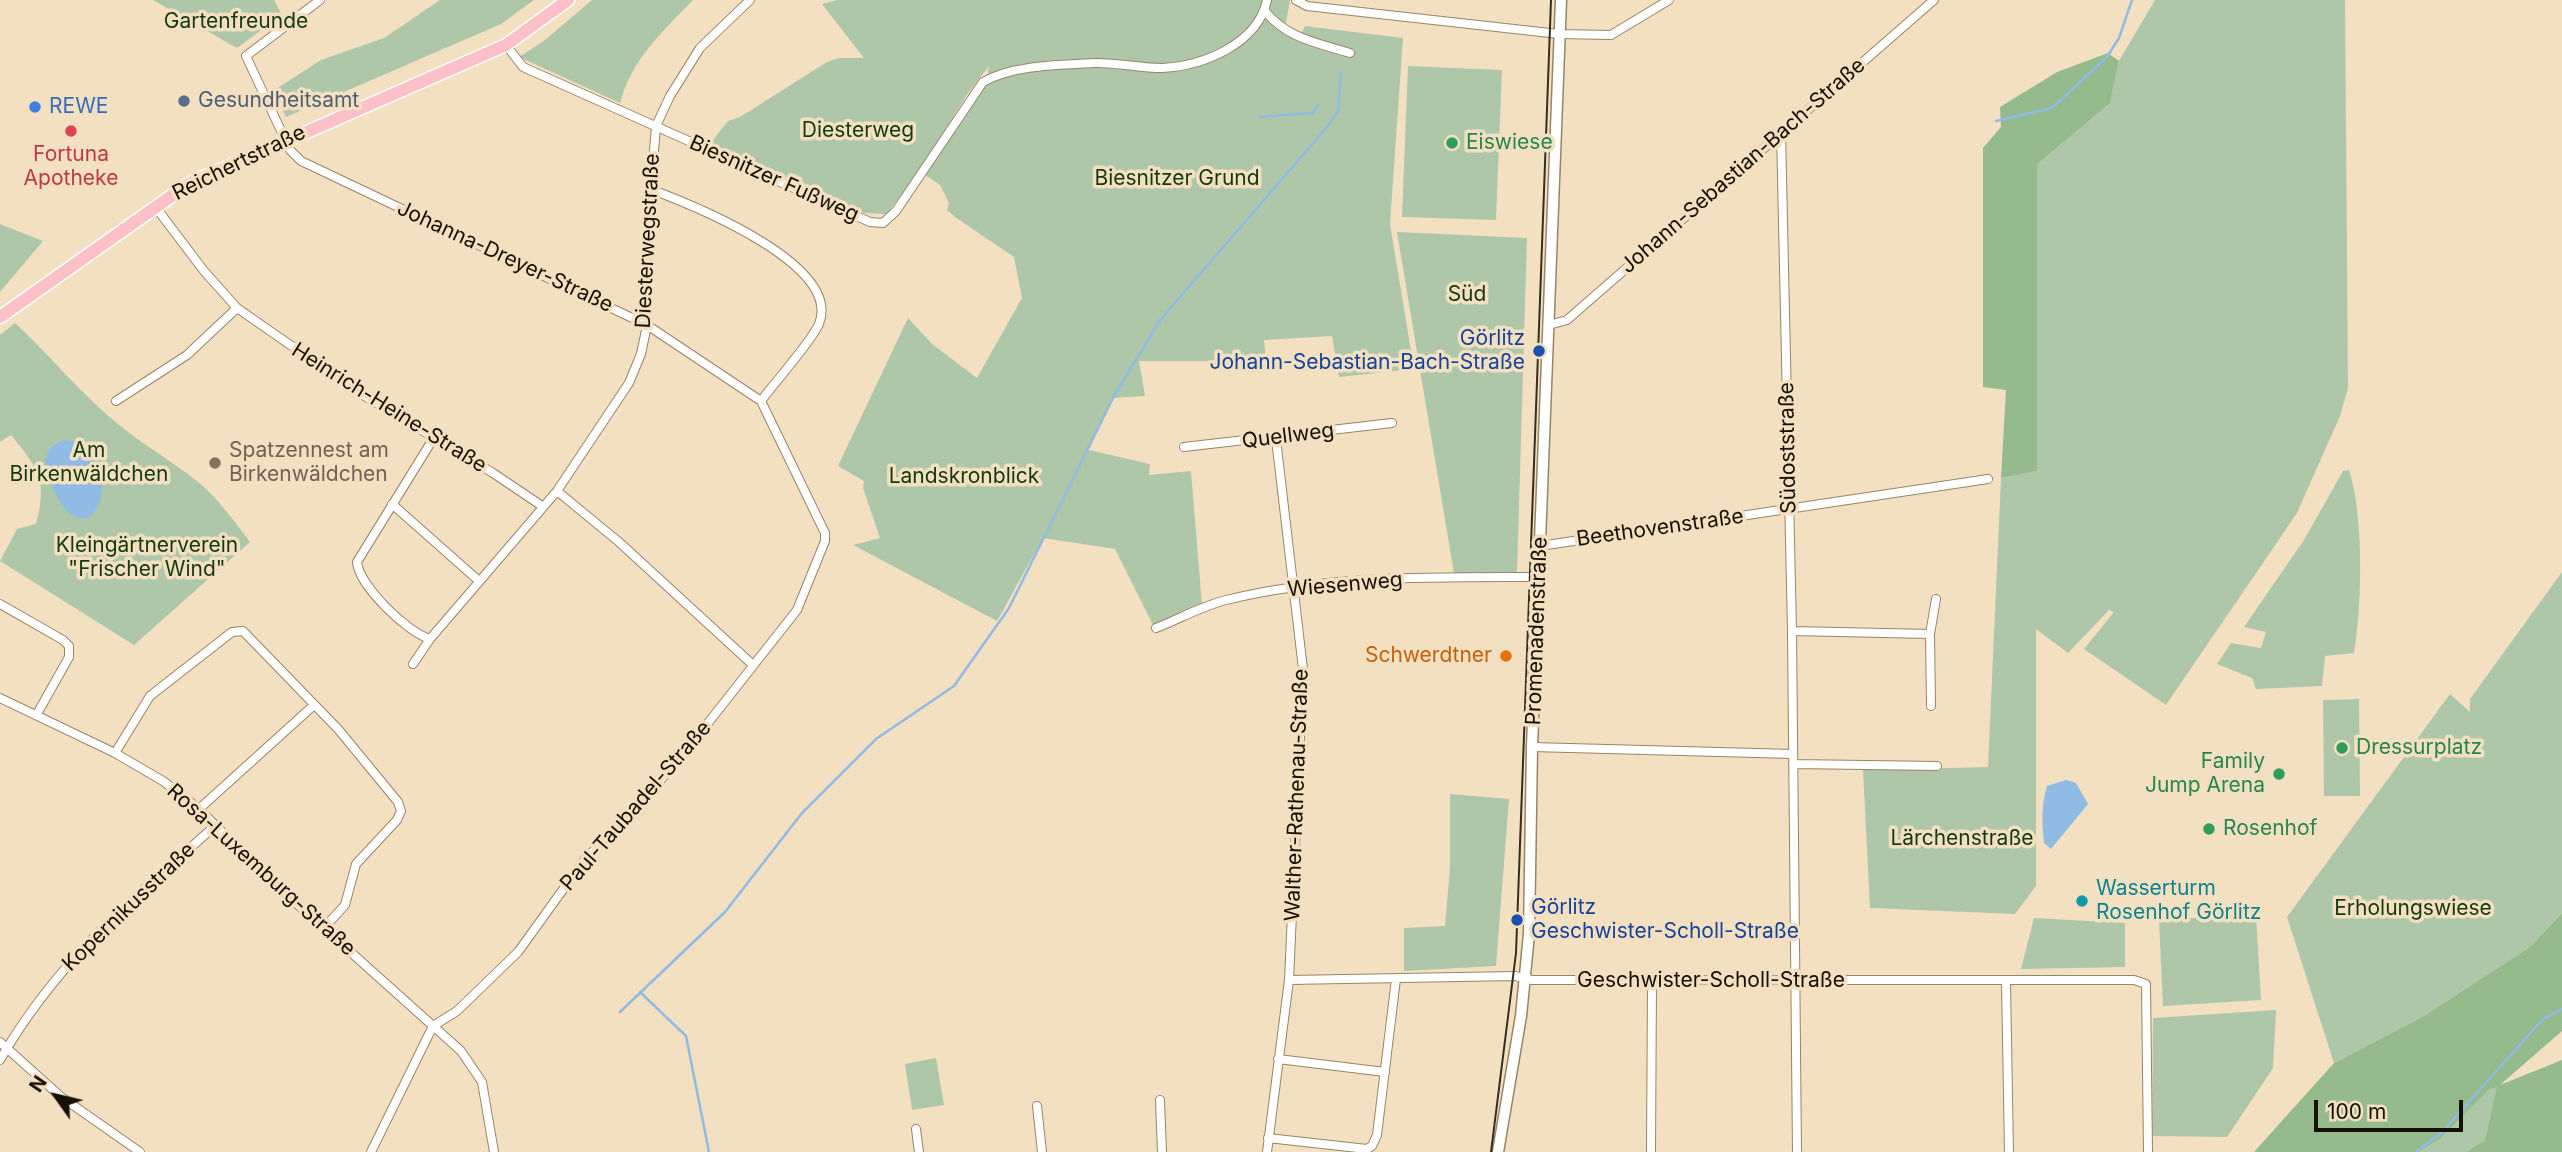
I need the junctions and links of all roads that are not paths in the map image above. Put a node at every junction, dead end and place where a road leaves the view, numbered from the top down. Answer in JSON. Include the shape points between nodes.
{"nodes":[{"id":1,"x":320,"y":0,"type":"edge"},
{"id":2,"x":750,"y":0,"type":"edge"},
{"id":3,"x":1267,"y":0,"type":"edge"},
{"id":4,"x":1296,"y":0,"type":"edge"},
{"id":5,"x":1561,"y":0,"type":"edge"},
{"id":6,"x":1669,"y":0,"type":"edge"},
{"id":7,"x":1934,"y":0,"type":"edge"},
{"id":8,"x":562,"y":2,"type":"edge"},
{"id":9,"x":1265,"y":11,"type":"junction"},
{"id":10,"x":1559,"y":34,"type":"junction"},
{"id":11,"x":506,"y":45,"type":"junction"},
{"id":12,"x":1350,"y":53,"type":"dead end"},
{"id":13,"x":656,"y":126,"type":"junction"},
{"id":14,"x":1781,"y":131,"type":"junction"},
{"id":15,"x":285,"y":139,"type":"junction"},
{"id":16,"x":650,"y":189,"type":"junction"},
{"id":17,"x":154,"y":205,"type":"junction"},
{"id":18,"x":237,"y":308,"type":"junction"},
{"id":19,"x":0,"y":317,"type":"edge"},
{"id":20,"x":647,"y":324,"type":"junction"},
{"id":21,"x":1549,"y":325,"type":"junction"},
{"id":22,"x":116,"y":401,"type":"dead end"},
{"id":23,"x":761,"y":401,"type":"junction"},
{"id":24,"x":1392,"y":424,"type":"dead end"},
{"id":25,"x":433,"y":439,"type":"junction"},
{"id":26,"x":1276,"y":439,"type":"junction"},
{"id":27,"x":1184,"y":447,"type":"dead end"},
{"id":28,"x":1988,"y":479,"type":"dead end"},
{"id":29,"x":557,"y":491,"type":"junction"},
{"id":30,"x":392,"y":504,"type":"junction"},
{"id":31,"x":542,"y":506,"type":"junction"},
{"id":32,"x":1789,"y":507,"type":"junction"},
{"id":33,"x":1540,"y":546,"type":"junction"},
{"id":34,"x":1539,"y":577,"type":"junction"},
{"id":35,"x":480,"y":581,"type":"junction"},
{"id":36,"x":1294,"y":588,"type":"junction"},
{"id":37,"x":1936,"y":599,"type":"dead end"},
{"id":38,"x":0,"y":604,"type":"edge"},
{"id":39,"x":1156,"y":628,"type":"dead end"},
{"id":40,"x":1792,"y":631,"type":"junction"},
{"id":41,"x":1930,"y":634,"type":"junction"},
{"id":42,"x":430,"y":639,"type":"junction"},
{"id":43,"x":413,"y":664,"type":"dead end"},
{"id":44,"x":753,"y":665,"type":"junction"},
{"id":45,"x":0,"y":698,"type":"edge"},
{"id":46,"x":314,"y":705,"type":"junction"},
{"id":47,"x":1931,"y":706,"type":"dead end"},
{"id":48,"x":37,"y":714,"type":"junction"},
{"id":49,"x":1532,"y":747,"type":"junction"},
{"id":50,"x":115,"y":753,"type":"junction"},
{"id":51,"x":1793,"y":754,"type":"junction"},
{"id":52,"x":1793,"y":764,"type":"junction"},
{"id":53,"x":1937,"y":766,"type":"dead end"},
{"id":54,"x":199,"y":809,"type":"junction"},
{"id":55,"x":215,"y":826,"type":"junction"},
{"id":56,"x":324,"y":928,"type":"junction"},
{"id":57,"x":1396,"y":979,"type":"junction"},
{"id":58,"x":1526,"y":979,"type":"junction"},
{"id":59,"x":1289,"y":980,"type":"junction"},
{"id":60,"x":1796,"y":981,"type":"junction"},
{"id":61,"x":1651,"y":982,"type":"junction"},
{"id":62,"x":2006,"y":982,"type":"junction"},
{"id":63,"x":433,"y":1026,"type":"junction"},
{"id":64,"x":3,"y":1045,"type":"edge"},
{"id":65,"x":1278,"y":1059,"type":"junction"},
{"id":66,"x":0,"y":1060,"type":"edge"},
{"id":67,"x":1385,"y":1072,"type":"junction"},
{"id":68,"x":1160,"y":1100,"type":"dead end"},
{"id":69,"x":1037,"y":1106,"type":"dead end"},
{"id":70,"x":916,"y":1129,"type":"dead end"},
{"id":71,"x":1268,"y":1138,"type":"junction"},
{"id":72,"x":140,"y":1152,"type":"edge"},
{"id":73,"x":371,"y":1152,"type":"edge"},
{"id":74,"x":495,"y":1152,"type":"edge"},
{"id":75,"x":919,"y":1152,"type":"edge"},
{"id":76,"x":1042,"y":1152,"type":"edge"},
{"id":77,"x":1162,"y":1152,"type":"edge"},
{"id":78,"x":1267,"y":1152,"type":"edge"},
{"id":79,"x":1498,"y":1152,"type":"edge"},
{"id":80,"x":1651,"y":1152,"type":"edge"},
{"id":81,"x":1797,"y":1152,"type":"edge"},
{"id":82,"x":2009,"y":1152,"type":"edge"},
{"id":83,"x":2148,"y":1152,"type":"edge"}],
"edges":[{"from":1,"to":15,"type":"street","name":"Johanna-Dreyer-Straße","via":[[246,56]]},
{"from":2,"to":13,"type":"street","name":"Diesterwegstraße","via":[[700,48]]},
{"from":3,"to":9,"type":"street"},
{"from":4,"to":10,"type":"street","via":[[1307,6]]},
{"from":5,"to":10,"type":"main road","name":"Promenadenstraße"},
{"from":6,"to":10,"type":"street","via":[[1611,35]]},
{"from":7,"to":14,"type":"street","name":"Johann-Sebastian-Bach-Straße"},
{"from":8,"to":11,"type":"main road","name":"Reichertstraße"},
{"from":9,"to":12,"type":"street","via":[[1289,33]]},
{"from":9,"to":13,"type":"street","name":"Biesnitzer Fußweg","via":[[1237,44],[1192,64],[1162,68],[1095,63],[999,73],[983,82],[896,211],[883,223]]},
{"from":10,"to":21,"type":"main road","name":"Promenadenstraße"},
{"from":11,"to":13,"type":"street","name":"Biesnitzer Fußweg","via":[[523,67]]},
{"from":11,"to":15,"type":"main road","name":"Reichertstraße"},
{"from":13,"to":16,"type":"street","name":"Diesterwegstraße"},
{"from":14,"to":21,"type":"street","name":"Johann-Sebastian-Bach-Straße","via":[[1567,320]]},
{"from":14,"to":32,"type":"street","name":"Südoststraße"},
{"from":15,"to":17,"type":"main road","name":"Reichertstraße","via":[[211,172]]},
{"from":15,"to":20,"type":"street","name":"Johanna-Dreyer-Straße","via":[[301,161]]},
{"from":16,"to":20,"type":"street","name":"Diesterwegstraße","via":[[643,289]]},
{"from":16,"to":23,"type":"street","via":[[735,225],[799,270],[816,289],[821,305],[819,323]]},
{"from":17,"to":18,"type":"street","name":"Heinrich-Heine-Straße"},
{"from":17,"to":19,"type":"main road","name":"Reichertstraße"},
{"from":18,"to":22,"type":"street","via":[[187,355]]},
{"from":18,"to":25,"type":"street","name":"Heinrich-Heine-Straße"},
{"from":20,"to":23,"type":"street","name":"Johanna-Dreyer-Straße"},
{"from":20,"to":29,"type":"street","name":"Diesterwegstraße","via":[[629,383]]},
{"from":21,"to":33,"type":"main road","name":"Promenadenstraße"},
{"from":23,"to":44,"type":"street","name":"Paul-Taubadel-Straße","via":[[819,517],[825,541],[797,610]]},
{"from":24,"to":26,"type":"street","name":"Quellweg"},
{"from":25,"to":30,"type":"street"},
{"from":25,"to":31,"type":"street","name":"Heinrich-Heine-Straße"},
{"from":26,"to":27,"type":"street","name":"Quellweg"},
{"from":26,"to":36,"type":"street","name":"Walther-Rathenau-Straße"},
{"from":28,"to":32,"type":"street","name":"Beethovenstraße"},
{"from":29,"to":31,"type":"street","name":"Diesterwegstraße"},
{"from":29,"to":44,"type":"street","via":[[620,542]]},
{"from":30,"to":35,"type":"street"},
{"from":30,"to":42,"type":"street","via":[[360,554],[358,572],[417,635]]},
{"from":31,"to":35,"type":"street","name":"Diesterwegstraße"},
{"from":32,"to":33,"type":"street","name":"Beethovenstraße"},
{"from":32,"to":40,"type":"street","name":"Südoststraße"},
{"from":33,"to":34,"type":"main road","name":"Promenadenstraße"},
{"from":34,"to":36,"type":"street","name":"Wiesenweg","via":[[1451,576]]},
{"from":34,"to":49,"type":"main road","name":"Promenadenstraße"},
{"from":35,"to":42,"type":"street","name":"Diesterwegstraße"},
{"from":36,"to":39,"type":"street","name":"Wiesenweg","via":[[1223,601]]},
{"from":36,"to":59,"type":"street","name":"Walther-Rathenau-Straße","via":[[1303,669]]},
{"from":37,"to":41,"type":"street"},
{"from":38,"to":48,"type":"street","via":[[69,646],[69,657]]},
{"from":40,"to":41,"type":"street"},
{"from":40,"to":51,"type":"street","name":"Südoststraße"},
{"from":41,"to":47,"type":"street"},
{"from":42,"to":43,"type":"street","name":"Diesterwegstraße"},
{"from":44,"to":63,"type":"street","name":"Paul-Taubadel-Straße","via":[[661,782],[585,859],[518,953],[457,1012]]},
{"from":45,"to":48,"type":"street","name":"Rosa-Luxemburg-Straße"},
{"from":46,"to":50,"type":"street","via":[[243,631],[232,632],[150,696]]},
{"from":46,"to":54,"type":"street"},
{"from":46,"to":56,"type":"street","via":[[401,811],[356,864],[345,905]]},
{"from":48,"to":50,"type":"street","name":"Rosa-Luxemburg-Straße"},
{"from":49,"to":51,"type":"street"},
{"from":49,"to":58,"type":"main road","name":"Promenadenstraße"},
{"from":50,"to":54,"type":"street","name":"Rosa-Luxemburg-Straße"},
{"from":51,"to":52,"type":"street","name":"Südoststraße"},
{"from":52,"to":53,"type":"street"},
{"from":52,"to":60,"type":"street","name":"Südoststraße"},
{"from":54,"to":55,"type":"street","name":"Rosa-Luxemburg-Straße"},
{"from":55,"to":56,"type":"street","name":"Rosa-Luxemburg-Straße"},
{"from":55,"to":64,"type":"street","name":"Kopernikusstraße","via":[[82,946]]},
{"from":56,"to":63,"type":"street","name":"Rosa-Luxemburg-Straße"},
{"from":57,"to":58,"type":"street","name":"Geschwister-Scholl-Straße"},
{"from":57,"to":59,"type":"street","name":"Geschwister-Scholl-Straße"},
{"from":57,"to":67,"type":"street"},
{"from":58,"to":61,"type":"street","name":"Geschwister-Scholl-Straße"},
{"from":58,"to":79,"type":"main road","name":"Promenadenstraße"},
{"from":59,"to":65,"type":"street","name":"Walther-Rathenau-Straße"},
{"from":60,"to":61,"type":"street","name":"Geschwister-Scholl-Straße"},
{"from":60,"to":62,"type":"street","name":"Geschwister-Scholl-Straße"},
{"from":60,"to":81,"type":"street","name":"Südoststraße"},
{"from":61,"to":80,"type":"street"},
{"from":62,"to":82,"type":"street"},
{"from":62,"to":83,"type":"street","name":"Geschwister-Scholl-Straße","via":[[2146,984]]},
{"from":63,"to":73,"type":"street"},
{"from":63,"to":74,"type":"street","name":"Rosa-Luxemburg-Straße","via":[[461,1051],[482,1082]]},
{"from":64,"to":66,"type":"street","name":"Kopernikusstraße"},
{"from":64,"to":72,"type":"street","via":[[60,1096]]},
{"from":65,"to":67,"type":"street"},
{"from":65,"to":71,"type":"street","name":"Walther-Rathenau-Straße"},
{"from":67,"to":71,"type":"street","via":[[1372,1146],[1367,1149]]},
{"from":68,"to":77,"type":"street"},
{"from":69,"to":76,"type":"street"},
{"from":70,"to":75,"type":"street"},
{"from":71,"to":78,"type":"street","name":"Walther-Rathenau-Straße"}]}
